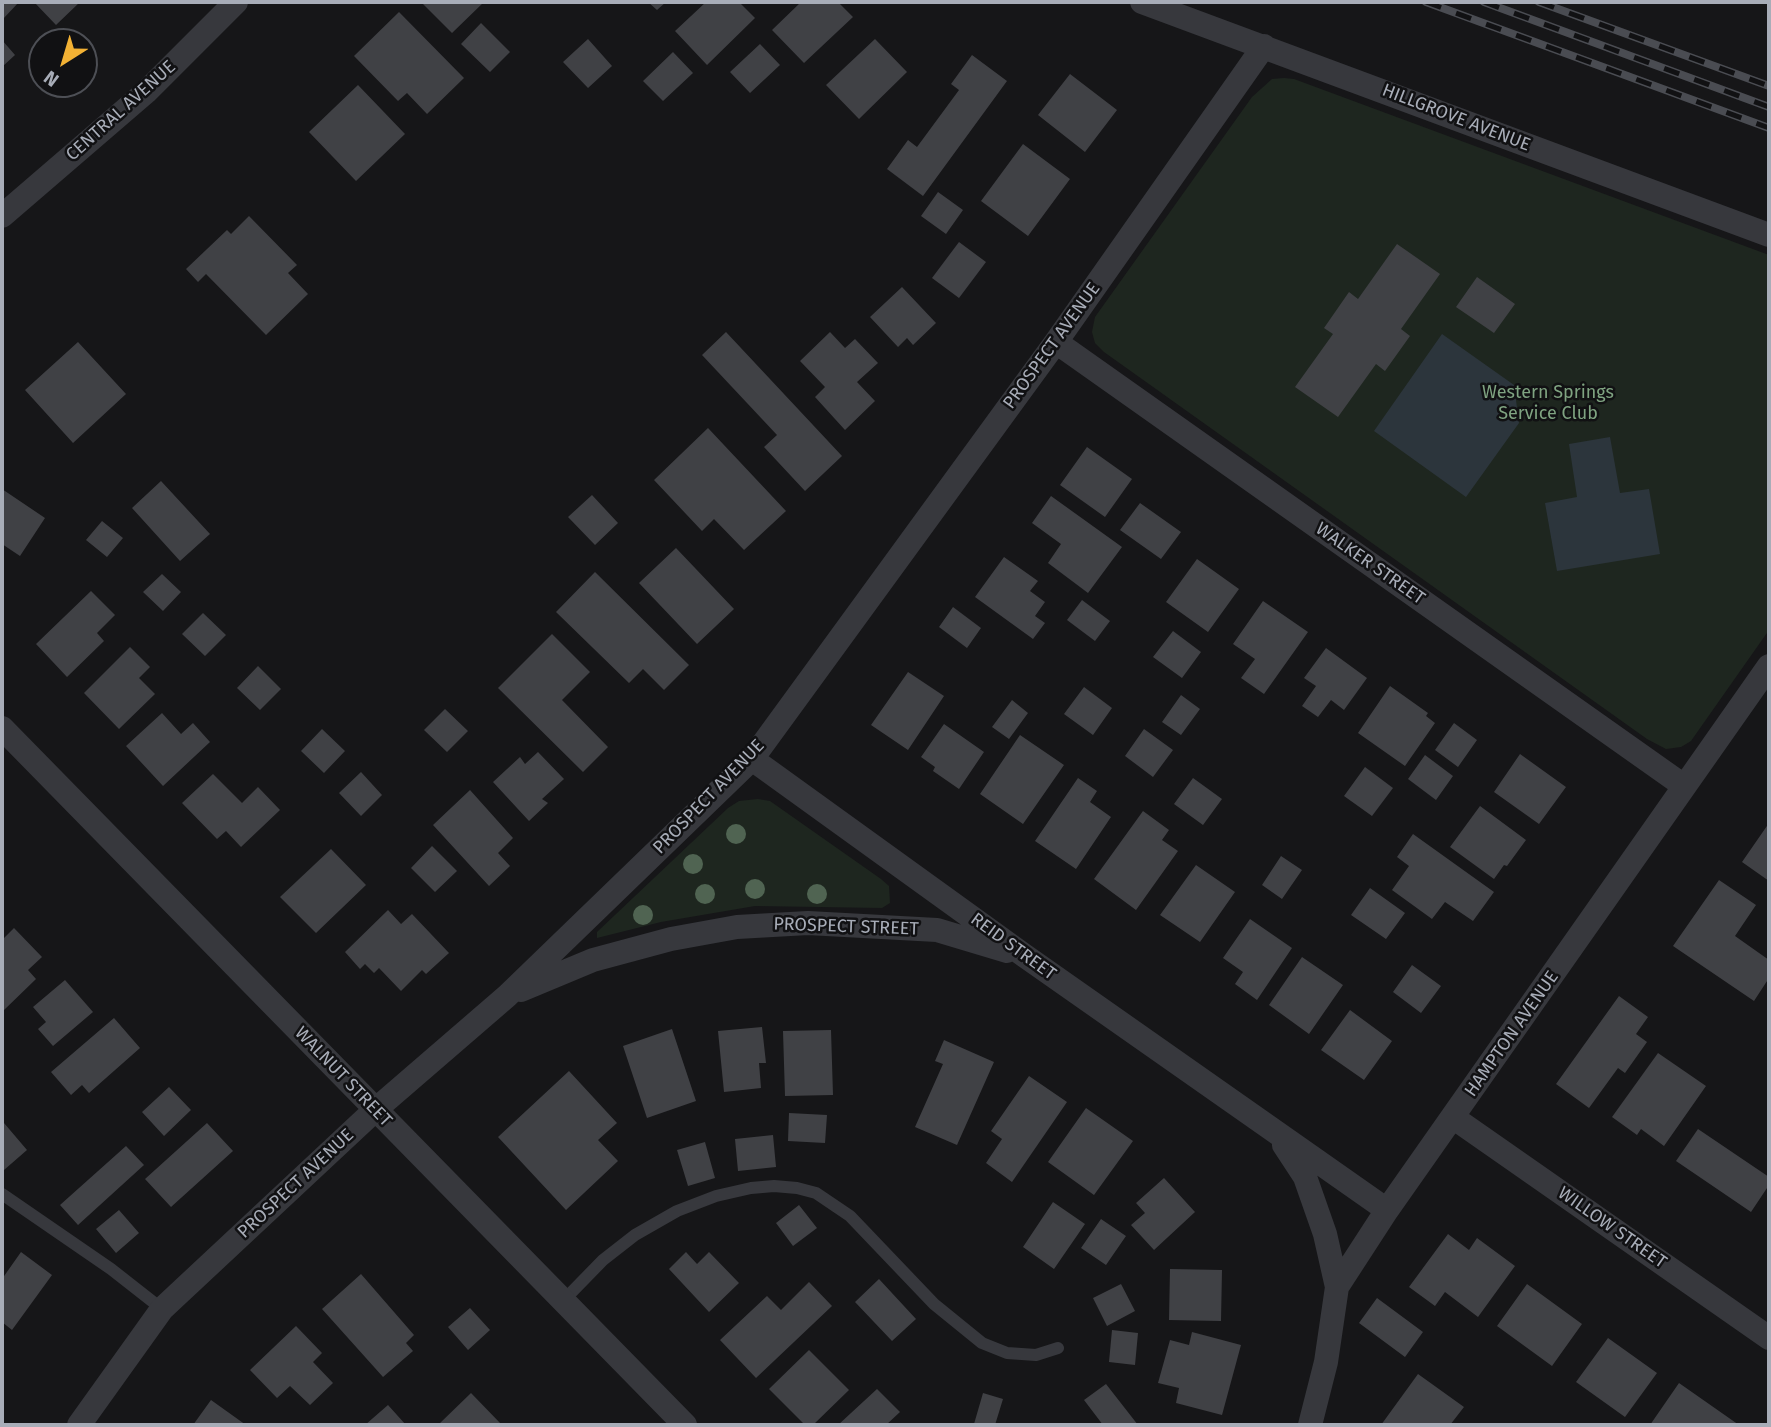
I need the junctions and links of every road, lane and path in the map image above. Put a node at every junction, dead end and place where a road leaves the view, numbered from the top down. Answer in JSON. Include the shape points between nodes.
{"nodes":[{"id":1,"x":236,"y":2,"type":"edge"},
{"id":2,"x":1142,"y":2,"type":"edge"},
{"id":3,"x":1264,"y":46,"type":"junction"},
{"id":4,"x":2,"y":216,"type":"edge"},
{"id":5,"x":1769,"y":235,"type":"edge"},
{"id":6,"x":1056,"y":342,"type":"junction"},
{"id":7,"x":1769,"y":666,"type":"edge"},
{"id":8,"x":2,"y":728,"type":"edge"},
{"id":9,"x":752,"y":759,"type":"junction"},
{"id":10,"x":1684,"y":786,"type":"junction"},
{"id":11,"x":1025,"y":956,"type":"junction"},
{"id":12,"x":507,"y":996,"type":"junction"},
{"id":13,"x":375,"y":1110,"type":"junction"},
{"id":14,"x":1454,"y":1118,"type":"junction"},
{"id":15,"x":1276,"y":1133,"type":"junction"},
{"id":16,"x":2,"y":1194,"type":"edge"},
{"id":17,"x":1387,"y":1210,"type":"junction"},
{"id":18,"x":1337,"y":1287,"type":"junction"},
{"id":19,"x":563,"y":1301,"type":"junction"},
{"id":20,"x":162,"y":1309,"type":"junction"},
{"id":21,"x":1769,"y":1338,"type":"edge"},
{"id":22,"x":1058,"y":1348,"type":"dead end"},
{"id":23,"x":79,"y":1425,"type":"edge"},
{"id":24,"x":685,"y":1425,"type":"edge"},
{"id":25,"x":1310,"y":1425,"type":"edge"}],
"edges":[{"from":1,"to":4,"type":"street","name":"CENTRAL AVENUE","via":[[146,92]]},
{"from":2,"to":3,"type":"street","name":"HILLGROVE AVENUE"},
{"from":3,"to":5,"type":"street","name":"HILLGROVE AVENUE"},
{"from":3,"to":6,"type":"street","name":"PROSPECT AVENUE"},
{"from":6,"to":9,"type":"street","name":"PROSPECT AVENUE"},
{"from":6,"to":10,"type":"street","name":"WALKER STREET"},
{"from":7,"to":10,"type":"street","name":"HAMPTON AVENUE"},
{"from":8,"to":13,"type":"street","name":"WALNUT STREET"},
{"from":9,"to":11,"type":"street","name":"REID STREET"},
{"from":9,"to":12,"type":"street","name":"PROSPECT AVENUE"},
{"from":10,"to":14,"type":"street","name":"HAMPTON AVENUE"},
{"from":11,"to":12,"type":"street","name":"PROSPECT STREET","via":[[937,930],[808,923],[737,927],[593,960]]},
{"from":11,"to":15,"type":"street","name":"REID STREET"},
{"from":12,"to":13,"type":"street","name":"PROSPECT AVENUE"},
{"from":13,"to":19,"type":"street","name":"WALNUT STREET"},
{"from":13,"to":20,"type":"street","name":"PROSPECT AVENUE"},
{"from":14,"to":17,"type":"street","name":"HAMPTON AVENUE"},
{"from":14,"to":21,"type":"street","name":"WILLOW STREET"},
{"from":15,"to":17,"type":"street","name":"REID STREET"},
{"from":15,"to":18,"type":"street","name":"REID STREET","via":[[1306,1177]]},
{"from":16,"to":20,"type":"lane"},
{"from":17,"to":18,"type":"street","name":"HAMPTON AVENUE"},
{"from":18,"to":25,"type":"street","name":"HAMPTON AVENUE","via":[[1326,1362]]},
{"from":19,"to":22,"type":"lane","via":[[603,1259],[677,1211],[751,1188],[797,1188],[816,1194],[850,1216],[934,1304],[982,1343],[1007,1353],[1036,1355]]},
{"from":19,"to":24,"type":"street","name":"WALNUT STREET"},
{"from":20,"to":23,"type":"street","name":"PROSPECT AVENUE"}]}
